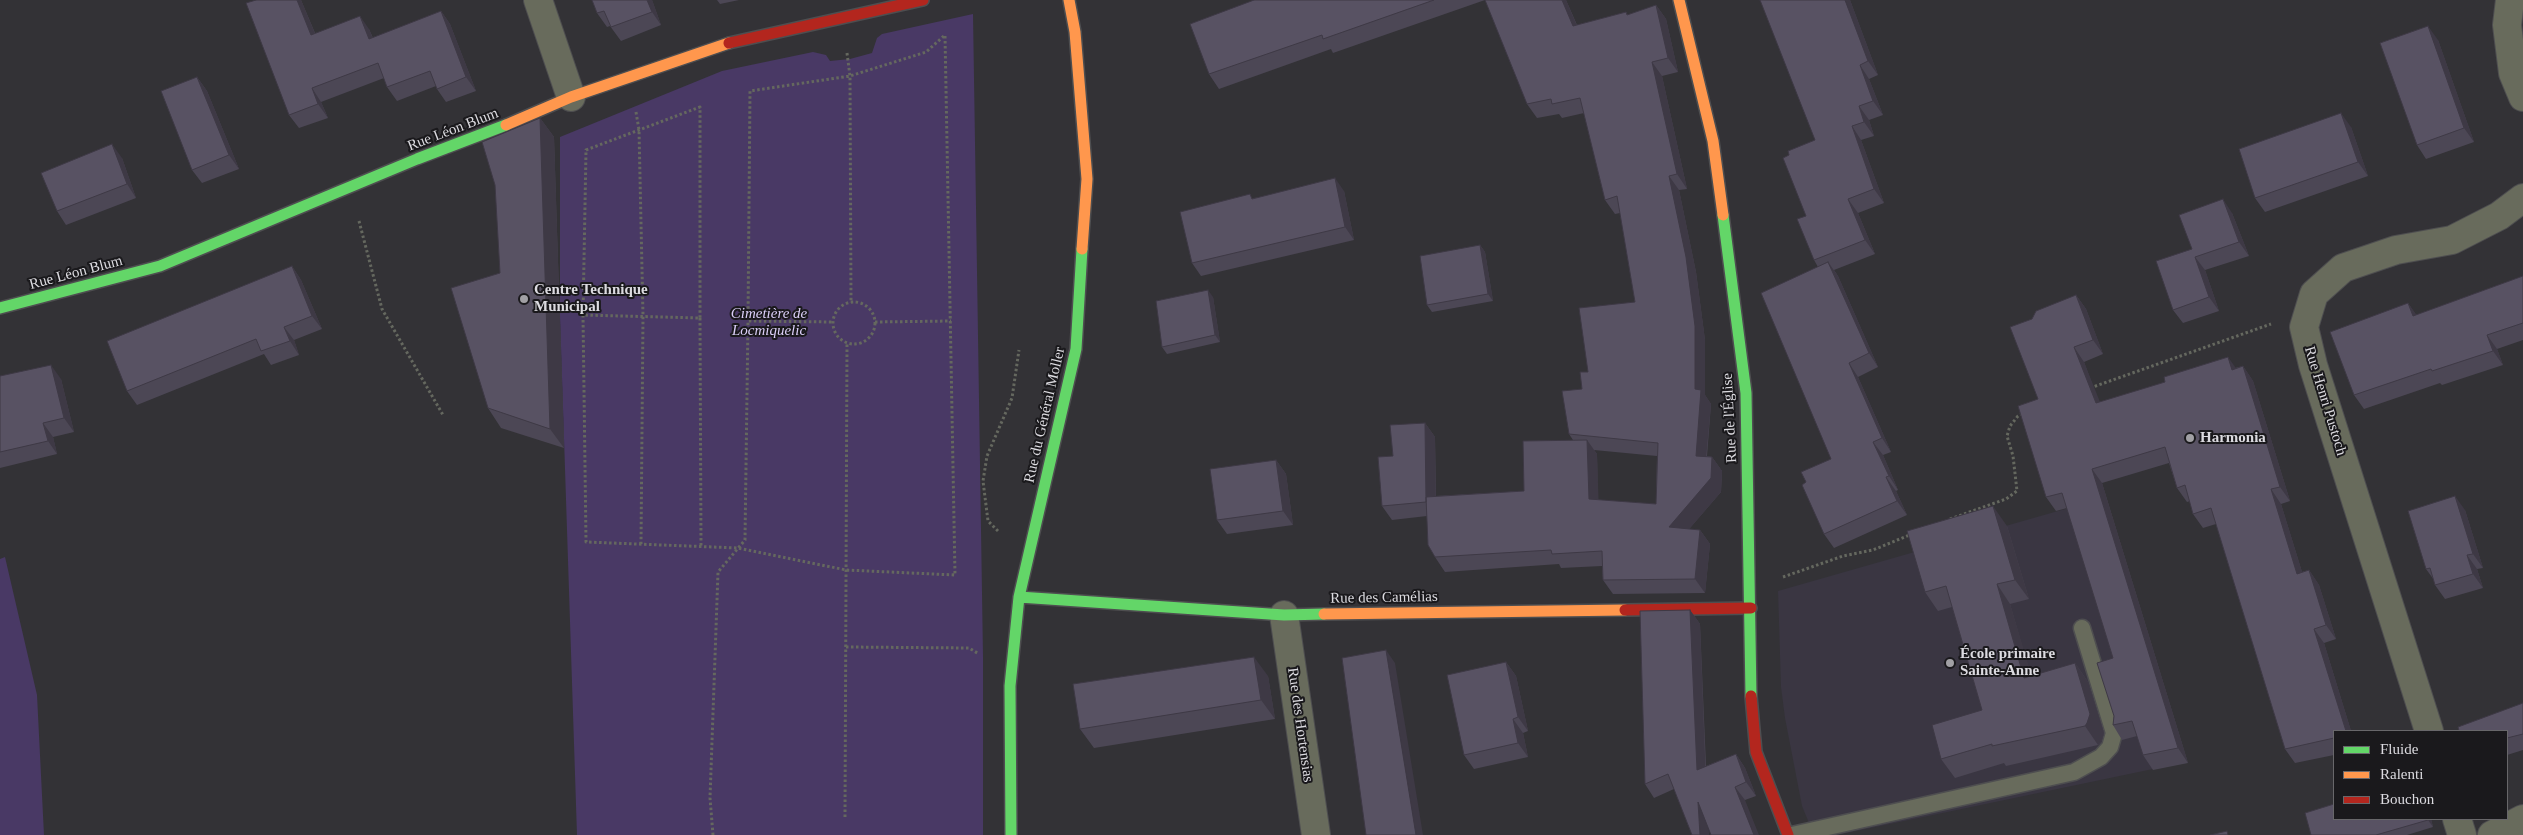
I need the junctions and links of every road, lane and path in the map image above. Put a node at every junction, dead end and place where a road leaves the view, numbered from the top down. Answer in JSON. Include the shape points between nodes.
{"nodes":[{"id":1,"x":538,"y":0,"type":"edge"},
{"id":2,"x":923,"y":0,"type":"edge"},
{"id":3,"x":1069,"y":0,"type":"edge"},
{"id":4,"x":1679,"y":0,"type":"edge"},
{"id":5,"x":2510,"y":0,"type":"edge"},
{"id":6,"x":833,"y":20,"type":"junction"},
{"id":7,"x":850,"y":76,"type":"junction"},
{"id":8,"x":571,"y":97,"type":"junction"},
{"id":9,"x":2523,"y":97,"type":"edge"},
{"id":10,"x":635,"y":107,"type":"dead end"},
{"id":11,"x":640,"y":130,"type":"junction"},
{"id":12,"x":350,"y":187,"type":"junction"},
{"id":13,"x":2523,"y":198,"type":"edge"},
{"id":14,"x":851,"y":302,"type":"junction"},
{"id":15,"x":0,"y":308,"type":"edge"},
{"id":16,"x":582,"y":315,"type":"junction"},
{"id":17,"x":644,"y":316,"type":"junction"},
{"id":18,"x":2307,"y":317,"type":"junction"},
{"id":19,"x":700,"y":318,"type":"junction"},
{"id":20,"x":748,"y":321,"type":"junction"},
{"id":21,"x":951,"y":321,"type":"junction"},
{"id":22,"x":833,"y":322,"type":"junction"},
{"id":23,"x":875,"y":322,"type":"junction"},
{"id":24,"x":847,"y":343,"type":"junction"},
{"id":25,"x":1019,"y":350,"type":"dead end"},
{"id":26,"x":2084,"y":391,"type":"edge"},
{"id":27,"x":2032,"y":410,"type":"edge"},
{"id":28,"x":443,"y":415,"type":"dead end"},
{"id":29,"x":1948,"y":520,"type":"edge"},
{"id":30,"x":1913,"y":533,"type":"edge"},
{"id":31,"x":641,"y":544,"type":"junction"},
{"id":32,"x":701,"y":547,"type":"junction"},
{"id":33,"x":738,"y":548,"type":"junction"},
{"id":34,"x":1027,"y":559,"type":"junction"},
{"id":35,"x":846,"y":570,"type":"junction"},
{"id":36,"x":1750,"y":578,"type":"junction"},
{"id":37,"x":1018,"y":597,"type":"junction"},
{"id":38,"x":1751,"y":608,"type":"junction"},
{"id":39,"x":1284,"y":615,"type":"junction"},
{"id":40,"x":2082,"y":628,"type":"dead end"},
{"id":41,"x":846,"y":647,"type":"junction"},
{"id":42,"x":1010,"y":686,"type":"junction"},
{"id":43,"x":2429,"y":730,"type":"edge"},
{"id":44,"x":845,"y":816,"type":"dead end"},
{"id":45,"x":2523,"y":819,"type":"edge"},
{"id":46,"x":2457,"y":820,"type":"edge"},
{"id":47,"x":713,"y":835,"type":"edge"},
{"id":48,"x":1011,"y":835,"type":"edge"},
{"id":49,"x":1316,"y":835,"type":"edge"},
{"id":50,"x":1788,"y":835,"type":"edge"},
{"id":51,"x":1792,"y":835,"type":"edge"},
{"id":52,"x":2462,"y":835,"type":"edge"},
{"id":53,"x":2492,"y":835,"type":"edge"}],
"edges":[{"from":1,"to":8,"type":"street"},
{"from":2,"to":6,"type":"street","name":"Rue Léon Blum"},
{"from":3,"to":34,"type":"street","name":"Rue du Général Moller","via":[[1075,32],[1087,179],[1076,349]]},
{"from":4,"to":36,"type":"street","name":"Rue de l'Église","via":[[1713,141],[1746,393]]},
{"from":5,"to":9,"type":"street","via":[[2507,25],[2513,73]]},
{"from":6,"to":7,"type":"path","via":[[850,59]]},
{"from":6,"to":8,"type":"street","name":"Rue Léon Blum","via":[[715,46]]},
{"from":7,"to":14,"type":"path"},
{"from":7,"to":20,"type":"path","via":[[750,91]]},
{"from":7,"to":21,"type":"path","via":[[926,52],[945,36]]},
{"from":8,"to":12,"type":"street","name":"Rue Léon Blum"},
{"from":10,"to":11,"type":"path"},
{"from":11,"to":16,"type":"path","via":[[586,150]]},
{"from":11,"to":17,"type":"path"},
{"from":11,"to":19,"type":"path","via":[[700,107]]},
{"from":12,"to":15,"type":"street","name":"Rue Léon Blum","via":[[160,266]]},
{"from":12,"to":28,"type":"path","via":[[382,309]]},
{"from":13,"to":18,"type":"street","name":"Rue Henri Pustoch","via":[[2499,216],[2452,240],[2396,250],[2343,268],[2314,294]]},
{"from":14,"to":22,"type":"path","via":[[839,309]]},
{"from":14,"to":23,"type":"path","via":[[865,305]]},
{"from":16,"to":17,"type":"path"},
{"from":16,"to":31,"type":"path","via":[[586,542]]},
{"from":17,"to":19,"type":"path"},
{"from":17,"to":31,"type":"path"},
{"from":18,"to":26,"type":"path","via":[[2275,323]]},
{"from":18,"to":43,"type":"street","name":"Rue Henri Pustoch","via":[[2304,327],[2313,365]]},
{"from":19,"to":32,"type":"path"},
{"from":20,"to":22,"type":"path"},
{"from":20,"to":33,"type":"path","via":[[745,540]]},
{"from":21,"to":23,"type":"path"},
{"from":21,"to":35,"type":"path","via":[[955,575]]},
{"from":22,"to":24,"type":"path","via":[[836,335]]},
{"from":23,"to":24,"type":"path","via":[[867,340],[860,344]]},
{"from":24,"to":35,"type":"path"},
{"from":25,"to":34,"type":"path","via":[[1012,398],[987,456],[983,481],[988,521]]},
{"from":27,"to":29,"type":"path","via":[[2018,416],[2007,436],[2017,477],[2017,491],[2006,500]]},
{"from":30,"to":36,"type":"path","via":[[1873,550],[1843,556],[1784,577]]},
{"from":31,"to":32,"type":"path"},
{"from":32,"to":33,"type":"path"},
{"from":33,"to":35,"type":"path"},
{"from":33,"to":47,"type":"path","via":[[718,572],[710,798]]},
{"from":34,"to":37,"type":"street","name":"Rue du Général Moller"},
{"from":35,"to":41,"type":"path"},
{"from":36,"to":38,"type":"street","name":"Rue de l'Église"},
{"from":37,"to":39,"type":"street","name":"Rue des Camélias"},
{"from":37,"to":42,"type":"street","name":"Rue du Général Moller"},
{"from":38,"to":39,"type":"street","name":"Rue des Camélias"},
{"from":38,"to":50,"type":"street","name":"Rue de l'Église","via":[[1756,752]]},
{"from":39,"to":49,"type":"street","name":"Rue des Hortensias"},
{"from":40,"to":51,"type":"lane","via":[[2114,733],[2110,746],[2101,757],[2074,772]]},
{"from":41,"to":42,"type":"path","via":[[968,648],[983,657]]},
{"from":41,"to":44,"type":"path"},
{"from":42,"to":48,"type":"street","name":"Rue du Général Moller"},
{"from":45,"to":53,"type":"street"},
{"from":46,"to":52,"type":"street"}]}
